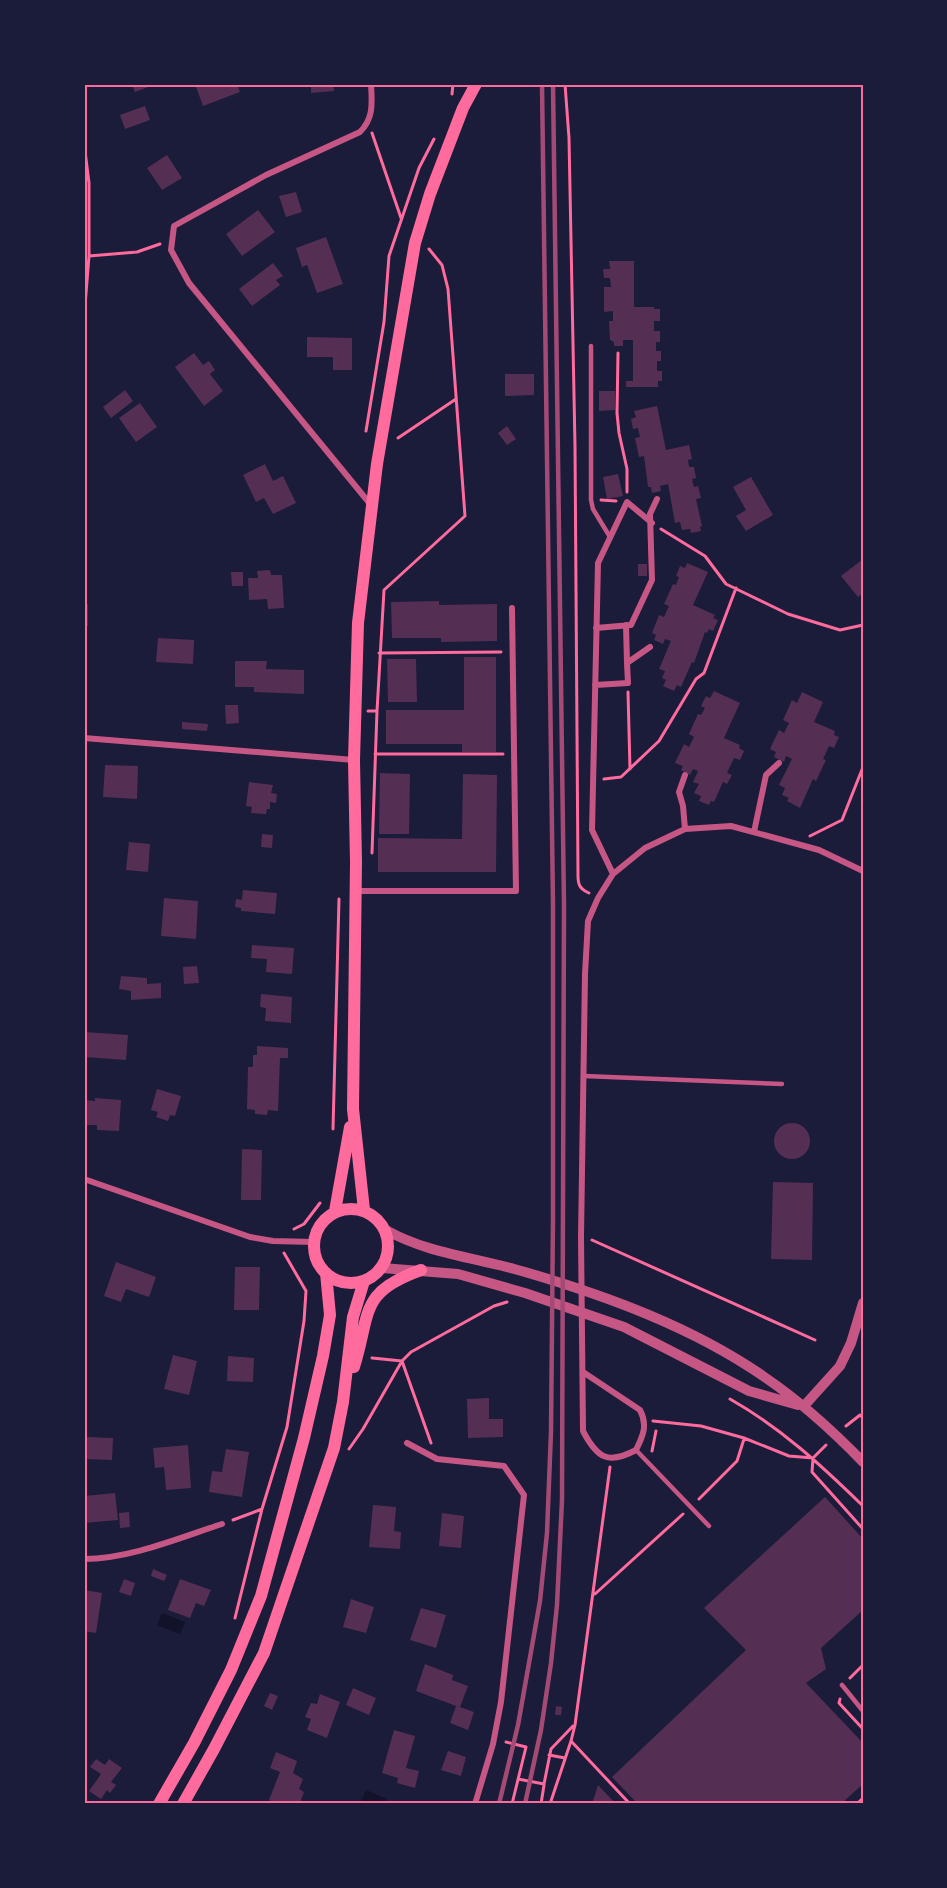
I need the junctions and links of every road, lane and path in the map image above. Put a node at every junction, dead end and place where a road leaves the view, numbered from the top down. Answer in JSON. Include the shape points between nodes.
{"nodes":[{"id":1,"x":371,"y":84,"type":"edge"},
{"id":2,"x":476,"y":84,"type":"edge"},
{"id":3,"x":369,"y":123,"type":"junction"},
{"id":4,"x":84,"y":143,"type":"edge"},
{"id":5,"x":401,"y":218,"type":"dead end"},
{"id":6,"x":173,"y":239,"type":"junction"},
{"id":7,"x":415,"y":243,"type":"junction"},
{"id":8,"x":89,"y":256,"type":"junction"},
{"id":9,"x":84,"y":344,"type":"edge"},
{"id":10,"x":591,"y":346,"type":"dead end"},
{"id":11,"x":618,"y":353,"type":"dead end"},
{"id":12,"x":456,"y":399,"type":"junction"},
{"id":13,"x":398,"y":438,"type":"dead end"},
{"id":14,"x":657,"y":499,"type":"dead end"},
{"id":15,"x":627,"y":502,"type":"junction"},
{"id":16,"x":372,"y":506,"type":"junction"},
{"id":17,"x":652,"y":523,"type":"junction"},
{"id":18,"x":609,"y":537,"type":"junction"},
{"id":19,"x":736,"y":588,"type":"junction"},
{"id":20,"x":512,"y":608,"type":"dead end"},
{"id":21,"x":626,"y":626,"type":"junction"},
{"id":22,"x":863,"y":626,"type":"edge"},
{"id":23,"x":596,"y":628,"type":"junction"},
{"id":24,"x":650,"y":646,"type":"dead end"},
{"id":25,"x":503,"y":652,"type":"dead end"},
{"id":26,"x":380,"y":653,"type":"junction"},
{"id":27,"x":627,"y":663,"type":"junction"},
{"id":28,"x":628,"y":683,"type":"junction"},
{"id":29,"x":595,"y":685,"type":"junction"},
{"id":30,"x":356,"y":710,"type":"junction"},
{"id":31,"x":377,"y":711,"type":"junction"},
{"id":32,"x":84,"y":738,"type":"edge"},
{"id":33,"x":375,"y":754,"type":"junction"},
{"id":34,"x":504,"y":754,"type":"dead end"},
{"id":35,"x":354,"y":760,"type":"junction"},
{"id":36,"x":779,"y":763,"type":"dead end"},
{"id":37,"x":863,"y":767,"type":"edge"},
{"id":38,"x":630,"y":769,"type":"junction"},
{"id":39,"x":685,"y":776,"type":"dead end"},
{"id":40,"x":593,"y":781,"type":"junction"},
{"id":41,"x":685,"y":829,"type":"junction"},
{"id":42,"x":754,"y":832,"type":"junction"},
{"id":43,"x":795,"y":843,"type":"junction"},
{"id":44,"x":372,"y":861,"type":"dead end"},
{"id":45,"x":863,"y":871,"type":"edge"},
{"id":46,"x":613,"y":874,"type":"junction"},
{"id":47,"x":355,"y":891,"type":"junction"},
{"id":48,"x":584,"y":1076,"type":"junction"},
{"id":49,"x":782,"y":1084,"type":"dead end"},
{"id":50,"x":353,"y":1109,"type":"junction"},
{"id":51,"x":84,"y":1179,"type":"edge"},
{"id":52,"x":364,"y":1210,"type":"junction"},
{"id":53,"x":335,"y":1211,"type":"junction"},
{"id":54,"x":386,"y":1230,"type":"junction"},
{"id":55,"x":273,"y":1240,"type":"junction"},
{"id":56,"x":592,"y":1240,"type":"dead end"},
{"id":57,"x":314,"y":1242,"type":"junction"},
{"id":58,"x":382,"y":1268,"type":"junction"},
{"id":59,"x":421,"y":1270,"type":"junction"},
{"id":60,"x":326,"y":1274,"type":"junction"},
{"id":61,"x":364,"y":1281,"type":"junction"},
{"id":62,"x":863,"y":1303,"type":"edge"},
{"id":63,"x":515,"y":1304,"type":"dead end"},
{"id":64,"x":859,"y":1330,"type":"edge"},
{"id":65,"x":815,"y":1340,"type":"dead end"},
{"id":66,"x":372,"y":1358,"type":"dead end"},
{"id":67,"x":402,"y":1360,"type":"junction"},
{"id":68,"x":583,"y":1371,"type":"junction"},
{"id":69,"x":729,"y":1398,"type":"dead end"},
{"id":70,"x":343,"y":1402,"type":"junction"},
{"id":71,"x":804,"y":1406,"type":"junction"},
{"id":72,"x":657,"y":1421,"type":"dead end"},
{"id":73,"x":744,"y":1438,"type":"junction"},
{"id":74,"x":407,"y":1443,"type":"dead end"},
{"id":75,"x":636,"y":1450,"type":"junction"},
{"id":76,"x":343,"y":1458,"type":"dead end"},
{"id":77,"x":813,"y":1458,"type":"junction"},
{"id":78,"x":437,"y":1459,"type":"junction"},
{"id":79,"x":863,"y":1462,"type":"edge"},
{"id":80,"x":610,"y":1468,"type":"dead end"},
{"id":81,"x":863,"y":1506,"type":"edge"},
{"id":82,"x":690,"y":1507,"type":"junction"},
{"id":83,"x":262,"y":1509,"type":"junction"},
{"id":84,"x":222,"y":1524,"type":"joint"},
{"id":85,"x":709,"y":1526,"type":"dead end"},
{"id":86,"x":863,"y":1529,"type":"edge"},
{"id":87,"x":84,"y":1559,"type":"edge"},
{"id":88,"x":593,"y":1595,"type":"junction"},
{"id":89,"x":232,"y":1628,"type":"dead end"},
{"id":90,"x":863,"y":1665,"type":"edge"},
{"id":91,"x":842,"y":1685,"type":"joint"},
{"id":92,"x":863,"y":1711,"type":"edge"},
{"id":93,"x":848,"y":1713,"type":"dead end"},
{"id":94,"x":574,"y":1725,"type":"junction"},
{"id":95,"x":863,"y":1729,"type":"edge"},
{"id":96,"x":507,"y":1732,"type":"dead end"},
{"id":97,"x":571,"y":1741,"type":"junction"},
{"id":98,"x":549,"y":1755,"type":"junction"},
{"id":99,"x":566,"y":1758,"type":"junction"},
{"id":100,"x":518,"y":1779,"type":"junction"},
{"id":101,"x":544,"y":1784,"type":"junction"},
{"id":102,"x":863,"y":1798,"type":"edge"},
{"id":103,"x":159,"y":1804,"type":"edge"},
{"id":104,"x":183,"y":1804,"type":"edge"},
{"id":105,"x":475,"y":1804,"type":"edge"},
{"id":106,"x":512,"y":1804,"type":"edge"},
{"id":107,"x":541,"y":1804,"type":"edge"},
{"id":108,"x":550,"y":1804,"type":"edge"},
{"id":109,"x":630,"y":1804,"type":"edge"},
{"id":110,"x":857,"y":1804,"type":"edge"}],
"edges":[{"from":1,"to":3,"type":"street"},
{"from":2,"to":7,"type":"main road","via":[[430,194]]},
{"from":3,"to":5,"type":"path"},
{"from":3,"to":6,"type":"street","via":[[360,132],[266,175],[174,226]]},
{"from":4,"to":8,"type":"path","via":[[89,183]]},
{"from":6,"to":8,"type":"path","via":[[137,252]]},
{"from":6,"to":16,"type":"street","via":[[171,250],[189,283]]},
{"from":7,"to":12,"type":"path","via":[[428,248],[442,265],[448,289]]},
{"from":7,"to":16,"type":"main road"},
{"from":8,"to":9,"type":"path"},
{"from":10,"to":18,"type":"lane","via":[[591,500]]},
{"from":11,"to":15,"type":"path","via":[[617,413],[627,469]]},
{"from":12,"to":13,"type":"path"},
{"from":12,"to":26,"type":"path","via":[[465,516],[384,590]]},
{"from":14,"to":17,"type":"street","via":[[650,514]]},
{"from":15,"to":17,"type":"street"},
{"from":15,"to":18,"type":"street"},
{"from":16,"to":30,"type":"main road","via":[[358,623]]},
{"from":17,"to":19,"type":"path","via":[[705,556],[726,584]]},
{"from":17,"to":21,"type":"street","via":[[652,580],[631,625]]},
{"from":18,"to":23,"type":"street","via":[[598,563]]},
{"from":19,"to":22,"type":"path","via":[[788,614],[840,630]]},
{"from":19,"to":38,"type":"path","via":[[704,673],[696,679],[659,741]]},
{"from":20,"to":47,"type":"street","via":[[516,891]]},
{"from":21,"to":23,"type":"street"},
{"from":21,"to":27,"type":"street"},
{"from":23,"to":29,"type":"street"},
{"from":24,"to":27,"type":"street"},
{"from":25,"to":26,"type":"path"},
{"from":26,"to":31,"type":"path"},
{"from":27,"to":28,"type":"street"},
{"from":28,"to":29,"type":"street"},
{"from":28,"to":38,"type":"path"},
{"from":29,"to":40,"type":"street"},
{"from":30,"to":31,"type":"path"},
{"from":30,"to":35,"type":"main road"},
{"from":31,"to":33,"type":"path"},
{"from":32,"to":35,"type":"street"},
{"from":33,"to":34,"type":"path"},
{"from":33,"to":44,"type":"path"},
{"from":35,"to":47,"type":"main road"},
{"from":36,"to":42,"type":"street","via":[[766,775]]},
{"from":37,"to":43,"type":"path","via":[[842,820]]},
{"from":38,"to":40,"type":"path","via":[[621,777]]},
{"from":39,"to":41,"type":"street","via":[[679,792]]},
{"from":40,"to":46,"type":"street","via":[[592,830]]},
{"from":41,"to":42,"type":"street","via":[[731,826]]},
{"from":41,"to":46,"type":"street","via":[[645,848]]},
{"from":42,"to":43,"type":"street"},
{"from":43,"to":45,"type":"street"},
{"from":46,"to":48,"type":"street","via":[[588,921]]},
{"from":47,"to":50,"type":"main road"},
{"from":48,"to":49,"type":"lane"},
{"from":48,"to":68,"type":"street"},
{"from":50,"to":52,"type":"main road"},
{"from":50,"to":53,"type":"main road"},
{"from":51,"to":55,"type":"street","via":[[250,1237]]},
{"from":52,"to":53,"type":"main road"},
{"from":52,"to":54,"type":"main road","via":[[377,1217]]},
{"from":53,"to":57,"type":"main road","via":[[317,1229]]},
{"from":54,"to":58,"type":"main road","via":[[389,1249]]},
{"from":54,"to":71,"type":"street","via":[[408,1242],[525,1272],[629,1307],[706,1341]]},
{"from":55,"to":57,"type":"street"},
{"from":55,"to":83,"type":"path","via":[[306,1291],[287,1427]]},
{"from":56,"to":65,"type":"path"},
{"from":57,"to":60,"type":"main road","via":[[314,1254]]},
{"from":58,"to":59,"type":"street"},
{"from":58,"to":61,"type":"main road"},
{"from":59,"to":70,"type":"main road","via":[[389,1284],[372,1301]]},
{"from":59,"to":71,"type":"street","via":[[459,1274],[624,1326],[749,1391]]},
{"from":60,"to":61,"type":"main road","via":[[351,1284]]},
{"from":60,"to":103,"type":"main road","via":[[330,1315],[323,1356],[261,1596],[231,1670]]},
{"from":61,"to":70,"type":"main road","via":[[353,1317]]},
{"from":62,"to":64,"type":"street"},
{"from":63,"to":67,"type":"path","via":[[494,1306]]},
{"from":64,"to":71,"type":"street","via":[[840,1366]]},
{"from":66,"to":67,"type":"path"},
{"from":67,"to":76,"type":"path"},
{"from":67,"to":78,"type":"path"},
{"from":68,"to":75,"type":"street","via":[[640,1410],[645,1430]]},
{"from":68,"to":75,"type":"street","via":[[583,1431],[591,1446],[610,1458],[621,1458]]},
{"from":69,"to":77,"type":"path"},
{"from":70,"to":104,"type":"main road","via":[[334,1448],[264,1653]]},
{"from":71,"to":79,"type":"street"},
{"from":72,"to":73,"type":"path","via":[[701,1426]]},
{"from":73,"to":77,"type":"path","via":[[789,1456]]},
{"from":73,"to":82,"type":"path","via":[[738,1461]]},
{"from":74,"to":78,"type":"street"},
{"from":75,"to":82,"type":"lane"},
{"from":77,"to":81,"type":"path"},
{"from":77,"to":86,"type":"path","via":[[812,1473]]},
{"from":78,"to":105,"type":"street","via":[[504,1466],[524,1495],[501,1702]]},
{"from":80,"to":88,"type":"path"},
{"from":82,"to":85,"type":"lane"},
{"from":82,"to":88,"type":"path"},
{"from":83,"to":84,"type":"path"},
{"from":83,"to":89,"type":"path"},
{"from":84,"to":87,"type":"street","via":[[102,1559]]},
{"from":88,"to":94,"type":"path"},
{"from":90,"to":91,"type":"path"},
{"from":91,"to":92,"type":"lane"},
{"from":93,"to":95,"type":"path"},
{"from":94,"to":97,"type":"path"},
{"from":94,"to":98,"type":"path"},
{"from":96,"to":100,"type":"path","via":[[506,1743],[526,1747]]},
{"from":97,"to":99,"type":"path"},
{"from":97,"to":109,"type":"path"},
{"from":98,"to":99,"type":"path"},
{"from":98,"to":101,"type":"path"},
{"from":99,"to":108,"type":"path"},
{"from":100,"to":101,"type":"path"},
{"from":100,"to":106,"type":"path"},
{"from":101,"to":107,"type":"path"},
{"from":102,"to":110,"type":"path"}]}
